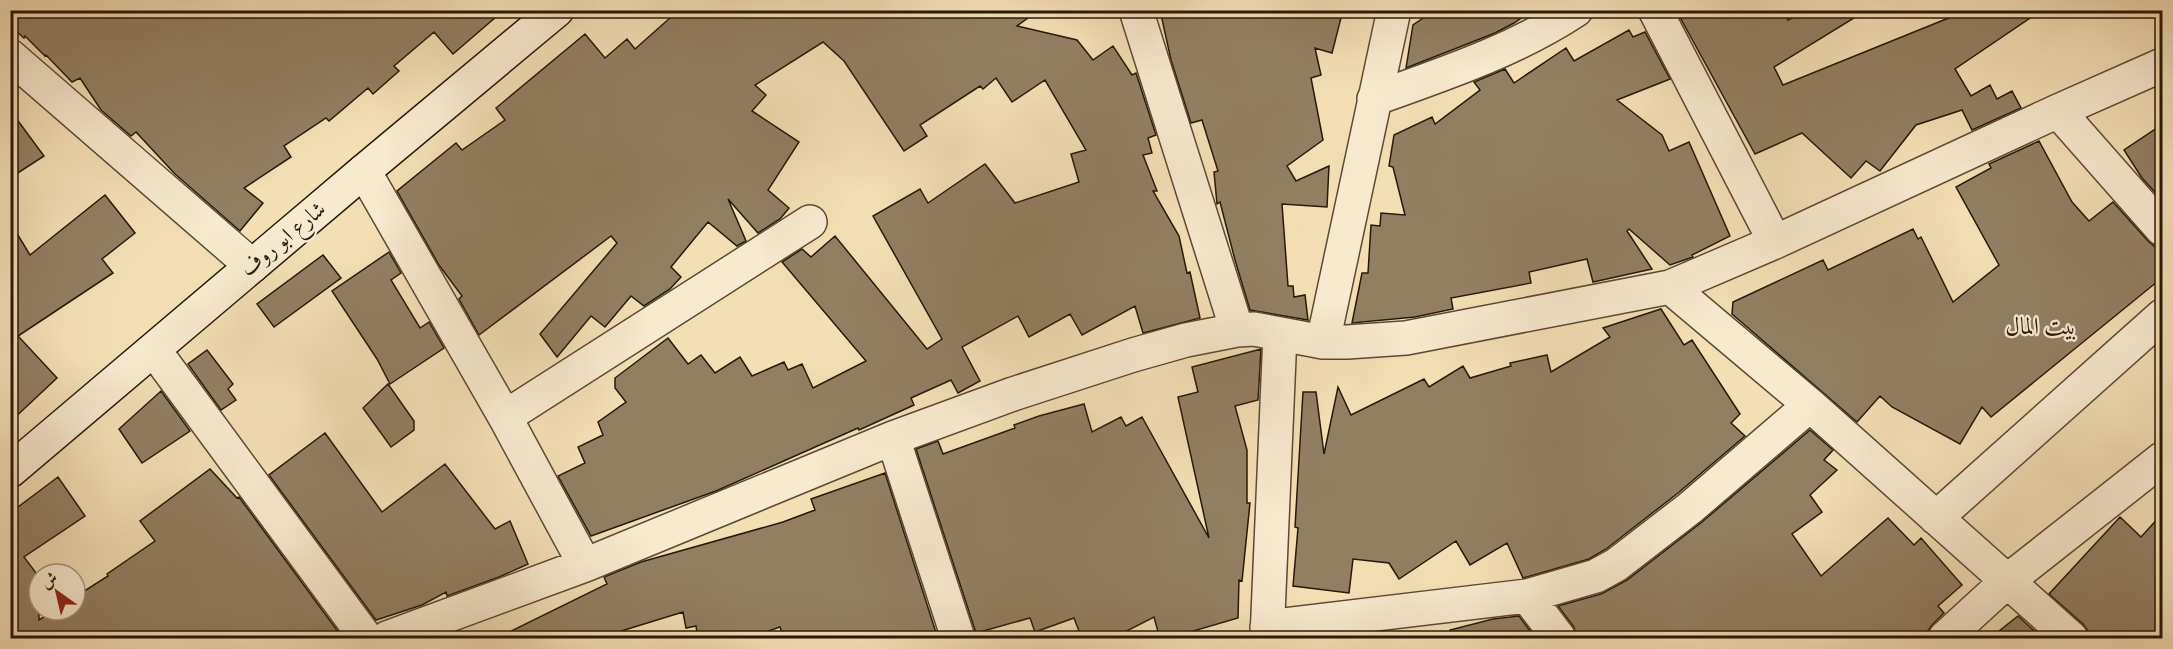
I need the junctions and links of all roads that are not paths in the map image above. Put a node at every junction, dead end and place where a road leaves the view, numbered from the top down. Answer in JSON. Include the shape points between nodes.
{"nodes":[{"id":1,"x":1136,"y":10,"type":"edge"},
{"id":2,"x":1394,"y":10,"type":"edge"},
{"id":3,"x":1655,"y":10,"type":"edge"},
{"id":4,"x":1573,"y":12,"type":"edge"},
{"id":5,"x":542,"y":16,"type":"edge"},
{"id":6,"x":10,"y":56,"type":"edge"},
{"id":7,"x":2163,"y":65,"type":"edge"},
{"id":8,"x":1374,"y":99,"type":"junction"},
{"id":9,"x":2058,"y":111,"type":"junction"},
{"id":10,"x":364,"y":171,"type":"junction"},
{"id":11,"x":810,"y":222,"type":"dead end"},
{"id":12,"x":2163,"y":229,"type":"edge"},
{"id":13,"x":1775,"y":242,"type":"junction"},
{"id":14,"x":252,"y":266,"type":"junction"},
{"id":15,"x":1670,"y":287,"type":"junction"},
{"id":16,"x":2163,"y":316,"type":"edge"},
{"id":17,"x":1237,"y":330,"type":"junction"},
{"id":18,"x":1280,"y":334,"type":"junction"},
{"id":19,"x":1323,"y":342,"type":"junction"},
{"id":20,"x":154,"y":350,"type":"junction"},
{"id":21,"x":1810,"y":405,"type":"junction"},
{"id":22,"x":505,"y":417,"type":"junction"},
{"id":23,"x":893,"y":438,"type":"junction"},
{"id":24,"x":2163,"y":459,"type":"edge"},
{"id":25,"x":10,"y":471,"type":"edge"},
{"id":26,"x":1936,"y":518,"type":"junction"},
{"id":27,"x":585,"y":565,"type":"junction"},
{"id":28,"x":2006,"y":582,"type":"junction"},
{"id":29,"x":1527,"y":596,"type":"junction"},
{"id":30,"x":1267,"y":633,"type":"edge"},
{"id":31,"x":366,"y":639,"type":"edge"},
{"id":32,"x":387,"y":639,"type":"edge"},
{"id":33,"x":958,"y":639,"type":"edge"},
{"id":34,"x":1559,"y":639,"type":"edge"},
{"id":35,"x":1945,"y":639,"type":"edge"},
{"id":36,"x":2071,"y":639,"type":"edge"}],
"edges":[{"from":1,"to":17,"type":"street"},
{"from":2,"to":8,"type":"street"},
{"from":3,"to":13,"type":"street"},
{"from":4,"to":8,"type":"street","via":[[1479,61]]},
{"from":5,"to":10,"type":"street","name":"شارع ابو روف"},
{"from":6,"to":14,"type":"street"},
{"from":7,"to":9,"type":"street"},
{"from":8,"to":19,"type":"street"},
{"from":9,"to":12,"type":"street"},
{"from":9,"to":13,"type":"street"},
{"from":10,"to":14,"type":"street","name":"شارع ابو روف"},
{"from":10,"to":22,"type":"street"},
{"from":11,"to":22,"type":"street"},
{"from":13,"to":15,"type":"street"},
{"from":14,"to":20,"type":"street","name":"شارع ابو روف"},
{"from":15,"to":19,"type":"street","via":[[1406,338]]},
{"from":15,"to":21,"type":"street"},
{"from":16,"to":26,"type":"street"},
{"from":17,"to":18,"type":"street"},
{"from":17,"to":23,"type":"street","via":[[1133,355]]},
{"from":18,"to":19,"type":"street"},
{"from":18,"to":30,"type":"street"},
{"from":20,"to":25,"type":"street","name":"شارع ابو روف"},
{"from":20,"to":31,"type":"street"},
{"from":21,"to":26,"type":"street"},
{"from":21,"to":29,"type":"street","via":[[1617,565],[1596,576]]},
{"from":22,"to":27,"type":"street"},
{"from":23,"to":27,"type":"street"},
{"from":23,"to":33,"type":"street"},
{"from":24,"to":28,"type":"street"},
{"from":26,"to":28,"type":"street"},
{"from":27,"to":32,"type":"street"},
{"from":28,"to":35,"type":"street"},
{"from":28,"to":36,"type":"street"},
{"from":29,"to":30,"type":"street"},
{"from":29,"to":34,"type":"street"}]}
